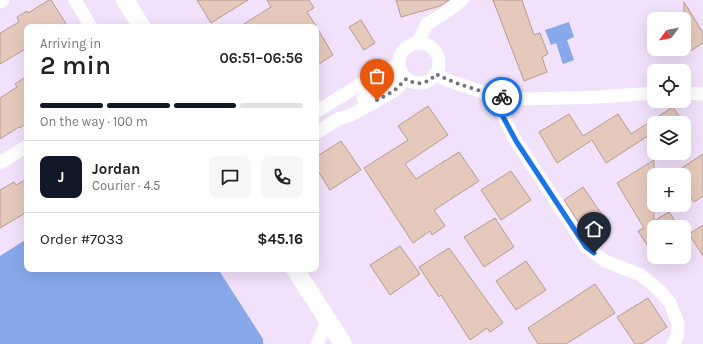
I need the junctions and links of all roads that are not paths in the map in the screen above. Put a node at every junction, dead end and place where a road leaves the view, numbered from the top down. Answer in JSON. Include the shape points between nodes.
{"nodes":[{"id":1,"x":3,"y":0,"type":"edge"},
{"id":2,"x":75,"y":0,"type":"edge"},
{"id":3,"x":125,"y":0,"type":"edge"},
{"id":4,"x":462,"y":0,"type":"edge"},
{"id":5,"x":0,"y":2,"type":"edge"},
{"id":6,"x":89,"y":24,"type":"edge"},
{"id":7,"x":140,"y":24,"type":"edge"},
{"id":8,"x":418,"y":42,"type":"junction"},
{"id":9,"x":398,"y":66,"type":"junction"},
{"id":10,"x":436,"y":74,"type":"junction"},
{"id":11,"x":404,"y":82,"type":"junction"},
{"id":12,"x":703,"y":92,"type":"edge"},
{"id":13,"x":647,"y":93,"type":"edge"},
{"id":14,"x":691,"y":93,"type":"edge"},
{"id":15,"x":502,"y":96,"type":"junction"},
{"id":16,"x":319,"y":110,"type":"edge"},
{"id":17,"x":319,"y":131,"type":"edge"},
{"id":18,"x":24,"y":148,"type":"edge"},
{"id":19,"x":0,"y":163,"type":"edge"},
{"id":20,"x":296,"y":272,"type":"edge"},
{"id":21,"x":327,"y":319,"type":"junction"},
{"id":22,"x":675,"y":341,"type":"edge"},
{"id":23,"x":317,"y":344,"type":"edge"},
{"id":24,"x":344,"y":344,"type":"edge"}],
"edges":[{"from":1,"to":5,"type":"street"},
{"from":2,"to":6,"type":"street"},
{"from":3,"to":7,"type":"street"},
{"from":4,"to":8,"type":"street","via":[[427,24]]},
{"from":8,"to":9,"type":"street","via":[[403,50]]},
{"from":8,"to":10,"type":"street","via":[[430,46],[437,54],[439,65]]},
{"from":9,"to":11,"type":"street"},
{"from":9,"to":16,"type":"street","via":[[377,74]]},
{"from":10,"to":11,"type":"street","via":[[425,83]]},
{"from":10,"to":15,"type":"street","via":[[492,95]]},
{"from":11,"to":17,"type":"street","via":[[394,91],[351,115],[343,116]]},
{"from":12,"to":14,"type":"street"},
{"from":13,"to":15,"type":"street","via":[[527,99]]},
{"from":15,"to":22,"type":"street","via":[[501,113],[516,141],[586,247],[605,261],[641,275],[660,291],[675,312],[678,323]]},
{"from":18,"to":19,"type":"street"},
{"from":20,"to":21,"type":"street"},
{"from":21,"to":23,"type":"street"},
{"from":21,"to":24,"type":"street"}]}
